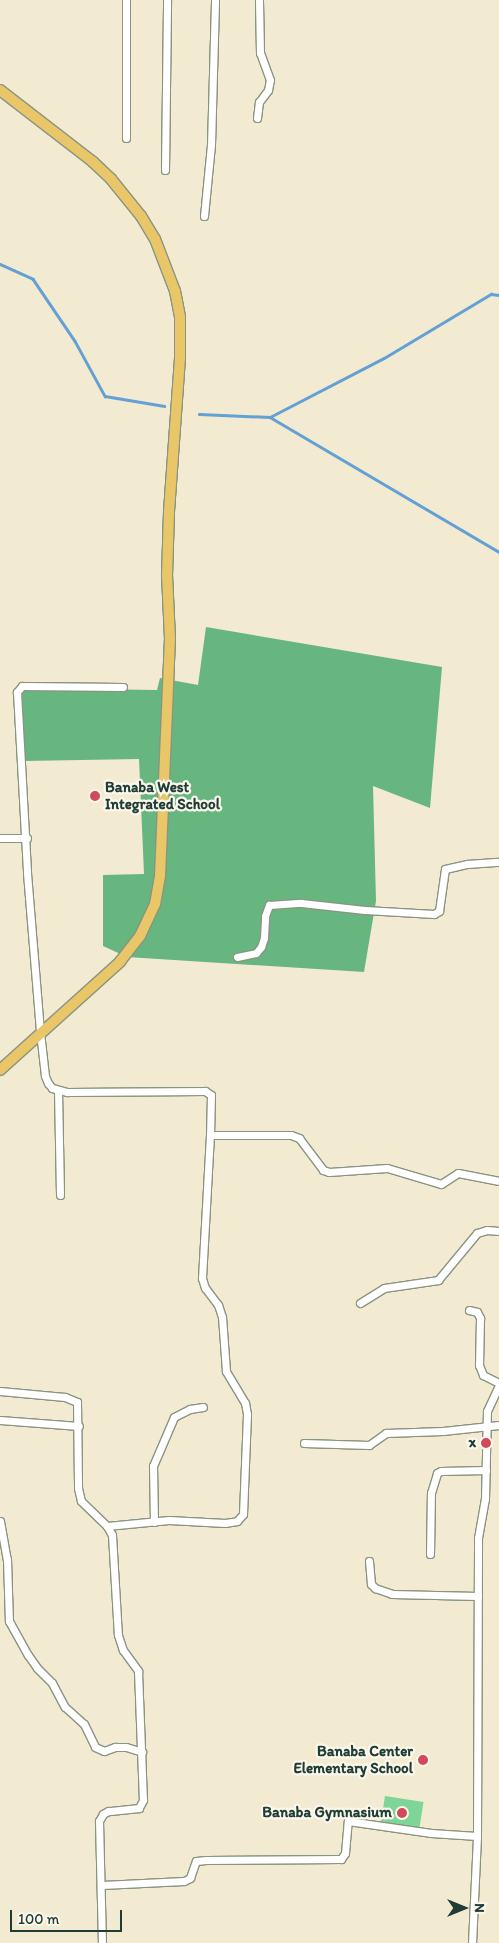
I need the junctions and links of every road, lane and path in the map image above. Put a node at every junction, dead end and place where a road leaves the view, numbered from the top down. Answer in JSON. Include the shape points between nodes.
{"nodes":[{"id":1,"x":126,"y":0,"type":"edge"},
{"id":2,"x":167,"y":0,"type":"edge"},
{"id":3,"x":215,"y":0,"type":"edge"},
{"id":4,"x":259,"y":0,"type":"edge"},
{"id":5,"x":0,"y":90,"type":"edge"},
{"id":6,"x":257,"y":118,"type":"dead end"},
{"id":7,"x":126,"y":138,"type":"dead end"},
{"id":8,"x":165,"y":170,"type":"dead end"},
{"id":9,"x":204,"y":216,"type":"dead end"},
{"id":10,"x":123,"y":686,"type":"dead end"},
{"id":11,"x":0,"y":838,"type":"edge"},
{"id":12,"x":27,"y":838,"type":"junction"},
{"id":13,"x":499,"y":862,"type":"edge"},
{"id":14,"x":236,"y":957,"type":"dead end"},
{"id":15,"x":40,"y":1032,"type":"junction"},
{"id":16,"x":0,"y":1070,"type":"edge"},
{"id":17,"x":58,"y":1090,"type":"junction"},
{"id":18,"x":210,"y":1135,"type":"junction"},
{"id":19,"x":499,"y":1181,"type":"edge"},
{"id":20,"x":60,"y":1195,"type":"dead end"},
{"id":21,"x":499,"y":1231,"type":"edge"},
{"id":22,"x":360,"y":1303,"type":"dead end"},
{"id":23,"x":469,"y":1310,"type":"dead end"},
{"id":24,"x":499,"y":1384,"type":"edge"},
{"id":25,"x":0,"y":1391,"type":"edge"},
{"id":26,"x":203,"y":1407,"type":"dead end"},
{"id":27,"x":0,"y":1420,"type":"edge"},
{"id":28,"x":499,"y":1425,"type":"edge"},
{"id":29,"x":79,"y":1426,"type":"junction"},
{"id":30,"x":488,"y":1426,"type":"junction"},
{"id":31,"x":304,"y":1443,"type":"dead end"},
{"id":32,"x":486,"y":1470,"type":"junction"},
{"id":33,"x":0,"y":1521,"type":"edge"},
{"id":34,"x":154,"y":1522,"type":"junction"},
{"id":35,"x":107,"y":1526,"type":"junction"},
{"id":36,"x":430,"y":1554,"type":"dead end"},
{"id":37,"x":369,"y":1562,"type":"dead end"},
{"id":38,"x":478,"y":1596,"type":"junction"},
{"id":39,"x":142,"y":1752,"type":"junction"},
{"id":40,"x":477,"y":1836,"type":"junction"},
{"id":41,"x":102,"y":1885,"type":"junction"},
{"id":42,"x":102,"y":1943,"type":"edge"},
{"id":43,"x":472,"y":1943,"type":"edge"}],
"edges":[{"from":1,"to":7,"type":"street"},
{"from":2,"to":8,"type":"street"},
{"from":3,"to":9,"type":"street","via":[[211,144]]},
{"from":4,"to":6,"type":"street","via":[[260,53],[270,80],[259,102]]},
{"from":5,"to":15,"type":"main road","via":[[93,162],[126,196],[156,239],[175,291],[180,317],[168,542],[170,638],[158,890],[146,926],[128,954]]},
{"from":10,"to":12,"type":"street","via":[[19,688],[19,748]]},
{"from":11,"to":12,"type":"street"},
{"from":12,"to":15,"type":"street"},
{"from":13,"to":14,"type":"street","via":[[445,869],[439,911],[434,914],[301,903],[268,905],[261,947],[256,953]]},
{"from":15,"to":16,"type":"main road"},
{"from":15,"to":17,"type":"street","via":[[45,1076],[52,1088]]},
{"from":17,"to":18,"type":"street","via":[[205,1091],[211,1095]]},
{"from":17,"to":20,"type":"street"},
{"from":18,"to":19,"type":"street","via":[[291,1135],[299,1138],[323,1170],[329,1172],[387,1168],[441,1184],[458,1173]]},
{"from":18,"to":34,"type":"street","via":[[202,1278],[222,1317],[226,1371],[245,1403],[245,1502],[243,1514],[236,1521]]},
{"from":21,"to":22,"type":"street","via":[[482,1230],[477,1233],[438,1280],[384,1288]]},
{"from":23,"to":24,"type":"street","via":[[478,1312],[480,1318],[479,1365],[483,1375]]},
{"from":24,"to":30,"type":"street","via":[[487,1412]]},
{"from":25,"to":29,"type":"street","via":[[72,1398],[77,1402]]},
{"from":26,"to":34,"type":"street","via":[[190,1408],[174,1417],[153,1466]]},
{"from":27,"to":29,"type":"street"},
{"from":28,"to":30,"type":"street"},
{"from":29,"to":35,"type":"street","via":[[78,1488],[81,1501]]},
{"from":30,"to":31,"type":"street","via":[[386,1433],[369,1445]]},
{"from":30,"to":32,"type":"street"},
{"from":32,"to":36,"type":"street","via":[[437,1473],[431,1492]]},
{"from":32,"to":38,"type":"street","via":[[478,1538]]},
{"from":33,"to":39,"type":"street","via":[[7,1558],[9,1621],[28,1654],[52,1683],[65,1707],[84,1724],[95,1748],[104,1751],[115,1747]]},
{"from":34,"to":35,"type":"street"},
{"from":35,"to":39,"type":"street","via":[[114,1543],[118,1634],[123,1650],[138,1672]]},
{"from":37,"to":38,"type":"street","via":[[371,1584],[392,1594]]},
{"from":38,"to":40,"type":"street"},
{"from":39,"to":41,"type":"street","via":[[142,1805],[135,1810],[108,1811],[99,1820]]},
{"from":40,"to":41,"type":"street","via":[[431,1833],[348,1820],[345,1853],[341,1859],[196,1861],[190,1878],[184,1881]]},
{"from":40,"to":43,"type":"street"},
{"from":41,"to":42,"type":"street"}]}
